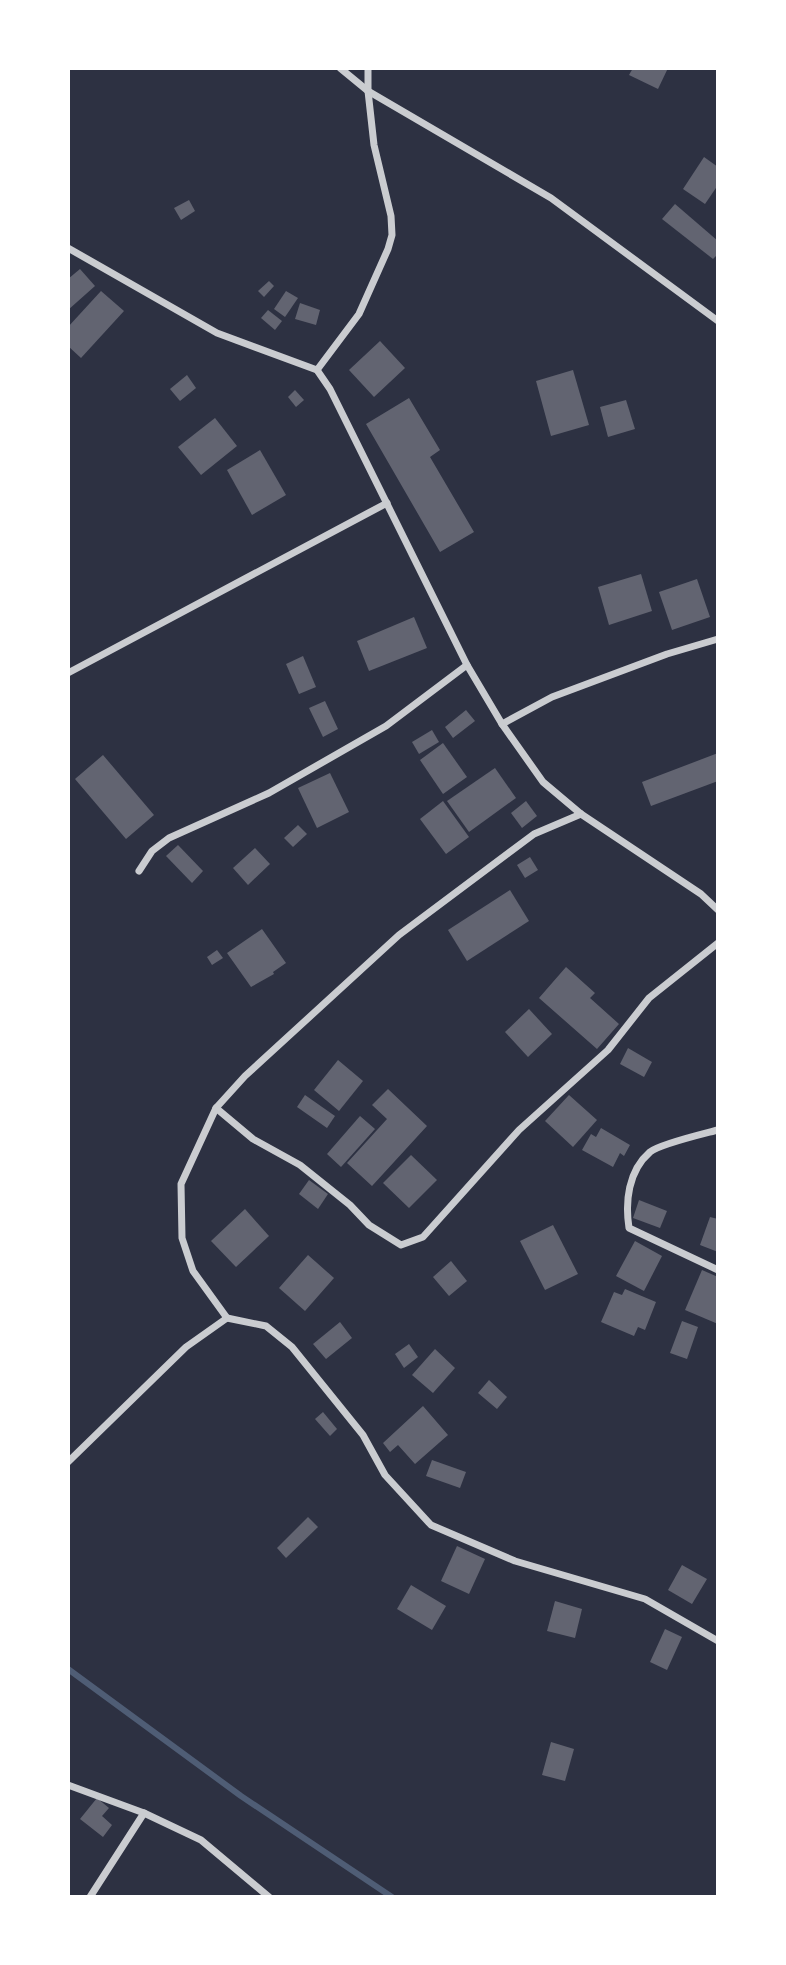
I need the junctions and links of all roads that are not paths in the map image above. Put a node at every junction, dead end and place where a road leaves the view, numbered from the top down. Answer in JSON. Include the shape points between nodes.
{"nodes":[{"id":1,"x":340,"y":68,"type":"edge"},
{"id":2,"x":368,"y":68,"type":"edge"},
{"id":3,"x":368,"y":91,"type":"junction"},
{"id":4,"x":68,"y":248,"type":"edge"},
{"id":5,"x":718,"y":321,"type":"edge"},
{"id":6,"x":317,"y":370,"type":"junction"},
{"id":7,"x":387,"y":503,"type":"junction"},
{"id":8,"x":718,"y":639,"type":"edge"},
{"id":9,"x":467,"y":665,"type":"junction"},
{"id":10,"x":68,"y":673,"type":"edge"},
{"id":11,"x":502,"y":724,"type":"junction"},
{"id":12,"x":581,"y":814,"type":"junction"},
{"id":13,"x":139,"y":871,"type":"dead end"},
{"id":14,"x":718,"y":910,"type":"edge"},
{"id":15,"x":718,"y":943,"type":"edge"},
{"id":16,"x":216,"y":1108,"type":"junction"},
{"id":17,"x":718,"y":1130,"type":"edge"},
{"id":18,"x":718,"y":1270,"type":"edge"},
{"id":19,"x":227,"y":1318,"type":"junction"},
{"id":20,"x":68,"y":1462,"type":"edge"},
{"id":21,"x":718,"y":1641,"type":"edge"},
{"id":22,"x":68,"y":1785,"type":"edge"},
{"id":23,"x":144,"y":1813,"type":"junction"},
{"id":24,"x":90,"y":1897,"type":"edge"},
{"id":25,"x":268,"y":1897,"type":"edge"}],
"edges":[{"from":1,"to":3,"type":"street"},
{"from":2,"to":3,"type":"street"},
{"from":3,"to":5,"type":"street","via":[[551,198]]},
{"from":3,"to":6,"type":"street","via":[[392,235],[359,314]]},
{"from":4,"to":6,"type":"street","via":[[217,333]]},
{"from":6,"to":7,"type":"street"},
{"from":7,"to":9,"type":"street"},
{"from":7,"to":10,"type":"street"},
{"from":8,"to":11,"type":"street","via":[[552,697]]},
{"from":9,"to":11,"type":"street"},
{"from":9,"to":13,"type":"street","via":[[387,726],[269,793],[169,838],[152,851]]},
{"from":11,"to":12,"type":"street","via":[[543,782]]},
{"from":12,"to":14,"type":"street"},
{"from":12,"to":16,"type":"street","via":[[534,834],[399,935]]},
{"from":15,"to":16,"type":"street","via":[[649,998],[608,1051],[519,1130],[423,1237],[401,1245],[369,1225],[300,1165],[253,1139]]},
{"from":16,"to":19,"type":"street","via":[[181,1184],[181,1238],[193,1271]]},
{"from":17,"to":18,"type":"street","via":[[651,1151],[634,1172],[626,1206],[629,1228]]},
{"from":19,"to":20,"type":"street","via":[[186,1347]]},
{"from":19,"to":21,"type":"street","via":[[266,1326],[292,1347],[363,1435],[385,1475],[431,1525],[515,1561],[645,1599]]},
{"from":22,"to":23,"type":"street"},
{"from":23,"to":24,"type":"street"},
{"from":23,"to":25,"type":"street","via":[[201,1840]]}]}
